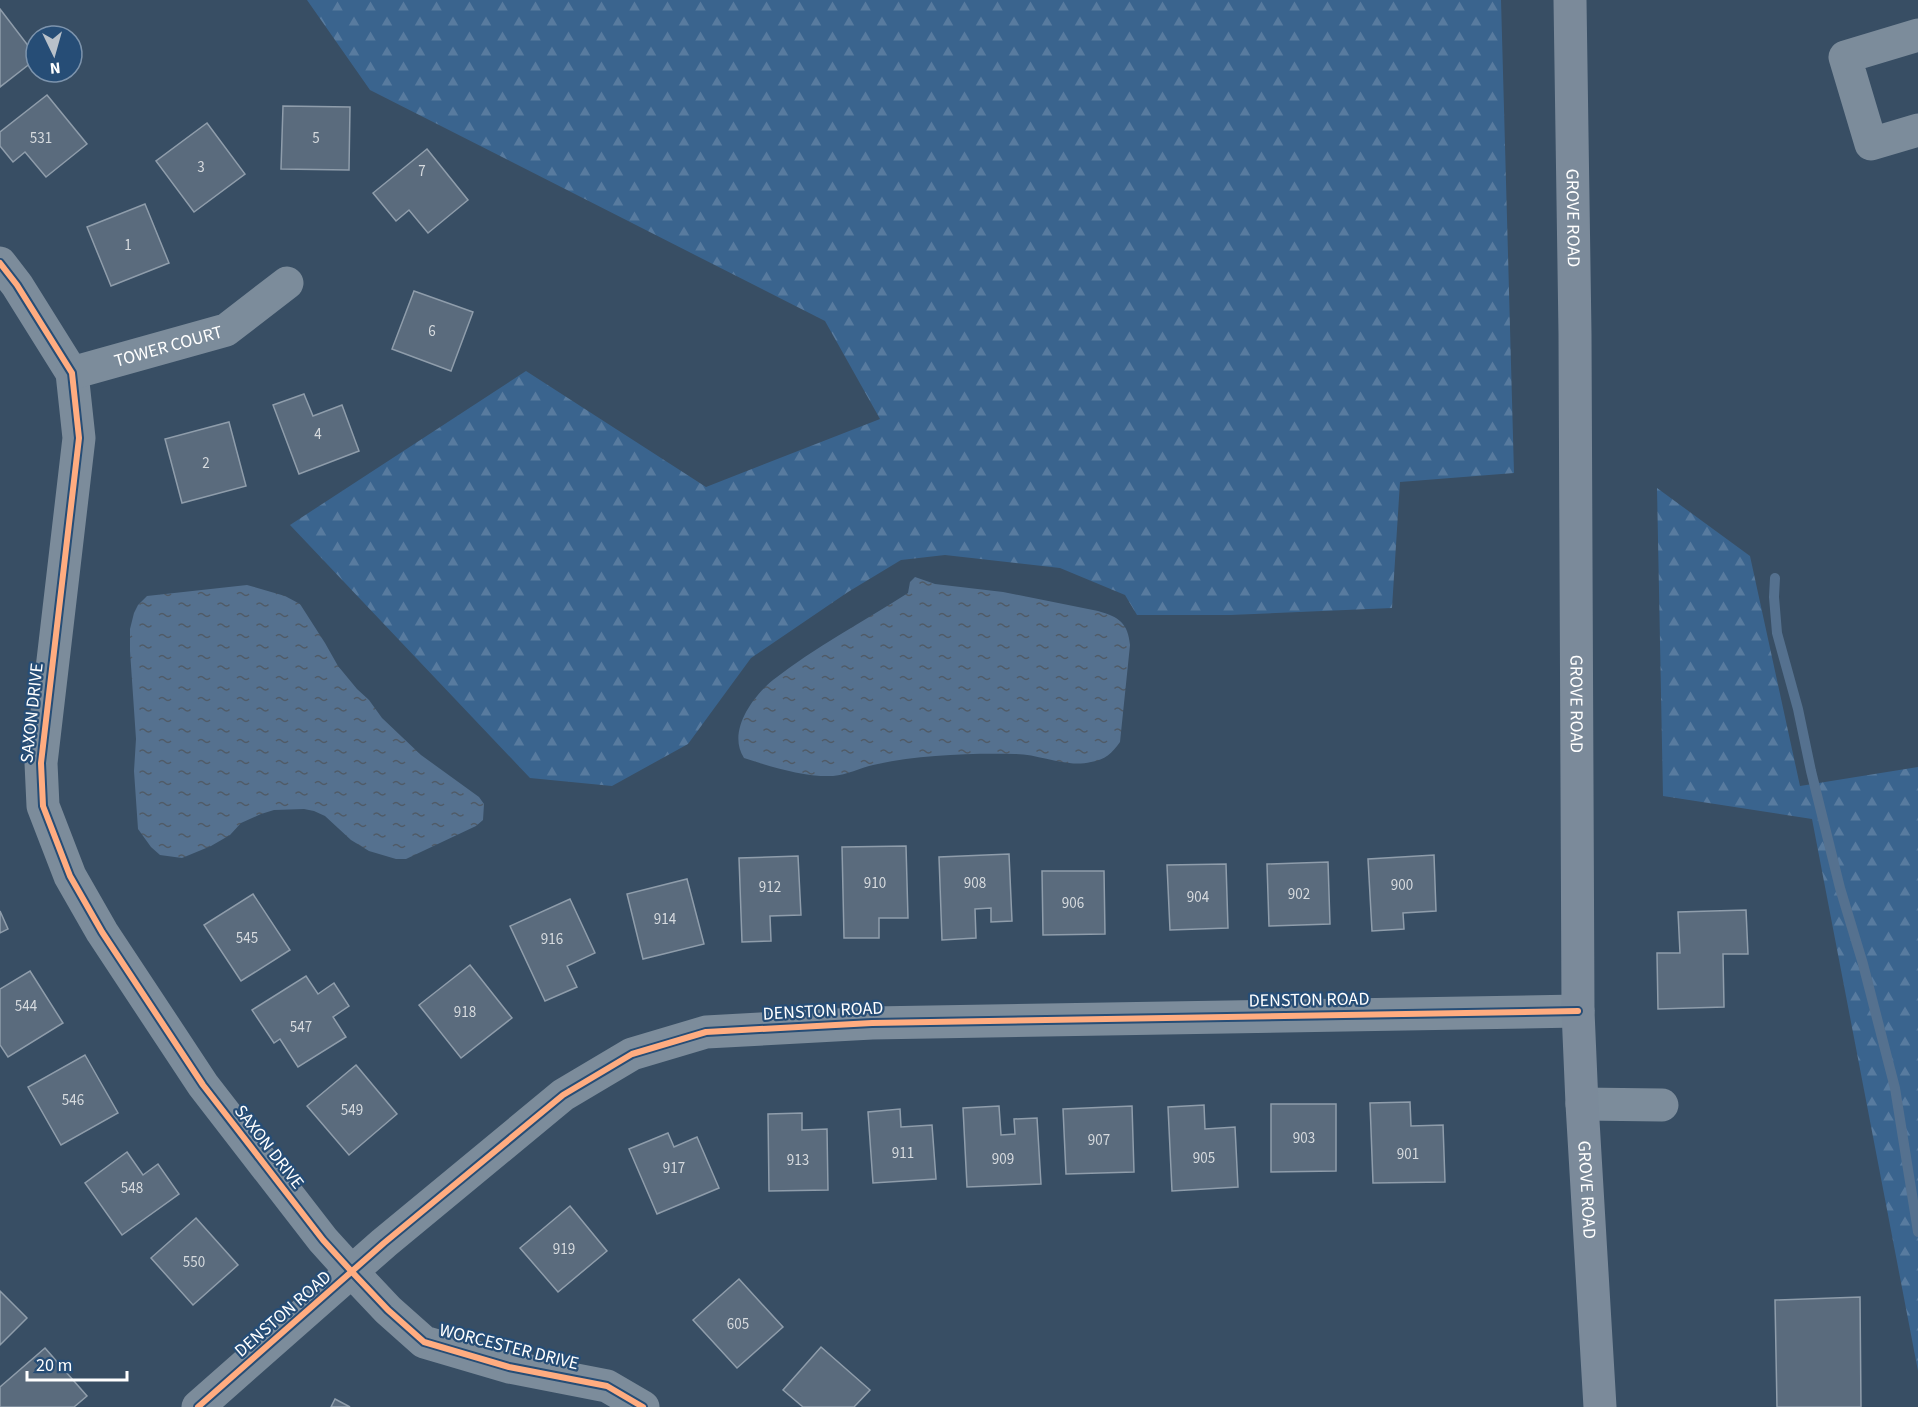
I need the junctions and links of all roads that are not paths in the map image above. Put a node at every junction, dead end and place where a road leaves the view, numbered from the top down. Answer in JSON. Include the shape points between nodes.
{"nodes":[{"id":1,"x":1570,"y":0,"type":"edge"},
{"id":2,"x":1918,"y":35,"type":"edge"},
{"id":3,"x":1918,"y":130,"type":"edge"},
{"id":4,"x":0,"y":263,"type":"edge"},
{"id":5,"x":287,"y":283,"type":"dead end"},
{"id":6,"x":72,"y":373,"type":"junction"},
{"id":7,"x":1578,"y":1011,"type":"junction"},
{"id":8,"x":1582,"y":1104,"type":"junction"},
{"id":9,"x":1662,"y":1105,"type":"dead end"},
{"id":10,"x":353,"y":1273,"type":"junction"},
{"id":11,"x":198,"y":1407,"type":"edge"},
{"id":12,"x":643,"y":1407,"type":"edge"},
{"id":13,"x":1600,"y":1407,"type":"edge"}],
"edges":[{"from":1,"to":7,"type":"main road","name":"GROVE ROAD"},
{"from":2,"to":3,"type":"street","via":[[1845,57],[1871,144]]},
{"from":4,"to":6,"type":"street","name":"SAXON DRIVE"},
{"from":5,"to":6,"type":"street","name":"TOWER COURT","via":[[226,330]]},
{"from":6,"to":10,"type":"street","name":"SAXON DRIVE","via":[[79,438],[42,753],[43,806],[70,876],[203,1085]]},
{"from":7,"to":8,"type":"main road","name":"GROVE ROAD"},
{"from":7,"to":10,"type":"street","name":"DENSTON ROAD","via":[[872,1023],[706,1032],[632,1053],[563,1095]]},
{"from":8,"to":9,"type":"street"},
{"from":8,"to":13,"type":"main road","name":"GROVE ROAD"},
{"from":10,"to":11,"type":"street","name":"DENSTON ROAD"},
{"from":10,"to":12,"type":"street","name":"WORCESTER DRIVE","via":[[424,1342],[509,1367],[607,1386]]}]}
